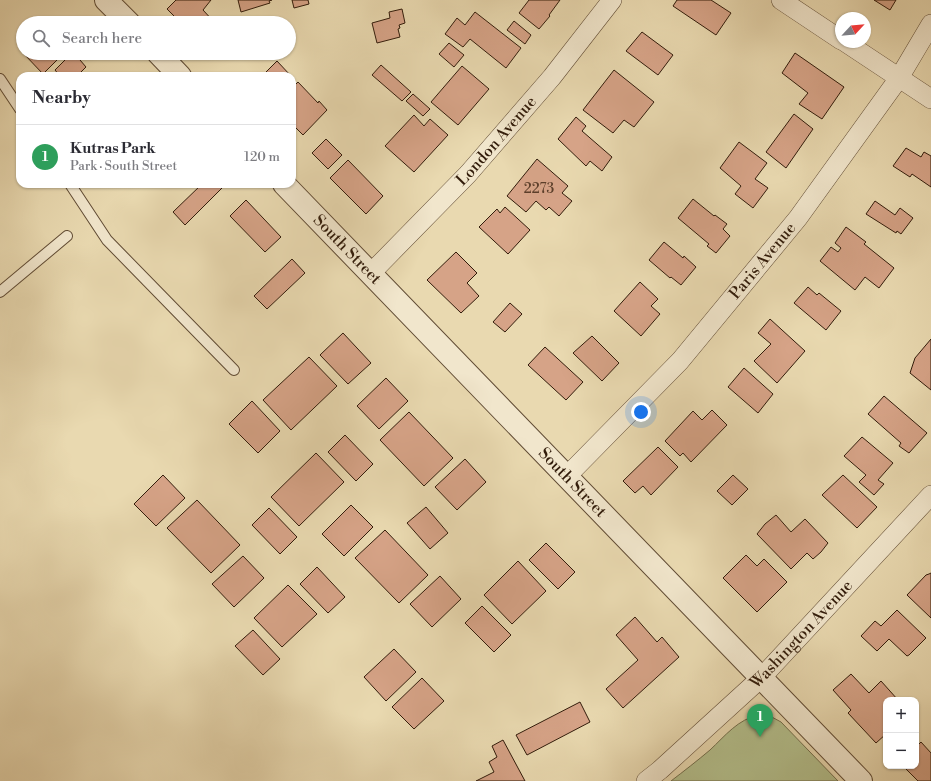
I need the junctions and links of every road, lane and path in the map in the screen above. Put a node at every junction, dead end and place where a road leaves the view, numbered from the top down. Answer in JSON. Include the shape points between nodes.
{"nodes":[{"id":1,"x":106,"y":0,"type":"edge"},
{"id":2,"x":612,"y":0,"type":"edge"},
{"id":3,"x":781,"y":0,"type":"edge"},
{"id":4,"x":121,"y":16,"type":"edge"},
{"id":5,"x":931,"y":24,"type":"edge"},
{"id":6,"x":835,"y":36,"type":"edge"},
{"id":7,"x":854,"y":48,"type":"edge"},
{"id":8,"x":165,"y":60,"type":"edge"},
{"id":9,"x":176,"y":72,"type":"edge"},
{"id":10,"x":899,"y":78,"type":"junction"},
{"id":11,"x":0,"y":79,"type":"edge"},
{"id":12,"x":931,"y":98,"type":"edge"},
{"id":13,"x":16,"y":103,"type":"edge"},
{"id":14,"x":73,"y":188,"type":"edge"},
{"id":15,"x":288,"y":188,"type":"edge"},
{"id":16,"x":67,"y":236,"type":"dead end"},
{"id":17,"x":371,"y":273,"type":"junction"},
{"id":18,"x":0,"y":292,"type":"edge"},
{"id":19,"x":234,"y":370,"type":"dead end"},
{"id":20,"x":567,"y":476,"type":"junction"},
{"id":21,"x":931,"y":495,"type":"edge"},
{"id":22,"x":762,"y":677,"type":"junction"},
{"id":23,"x":646,"y":781,"type":"edge"},
{"id":24,"x":861,"y":781,"type":"edge"}],
"edges":[{"from":1,"to":4,"type":"street"},
{"from":2,"to":17,"type":"street","name":"London Avenue","via":[[552,77],[468,174]]},
{"from":3,"to":6,"type":"street"},
{"from":5,"to":10,"type":"street","name":"Paris Avenue"},
{"from":7,"to":10,"type":"street"},
{"from":8,"to":9,"type":"street"},
{"from":10,"to":12,"type":"street"},
{"from":10,"to":20,"type":"street","name":"Paris Avenue","via":[[798,218],[680,361]]},
{"from":11,"to":13,"type":"lane"},
{"from":14,"to":19,"type":"lane","via":[[107,240]]},
{"from":15,"to":17,"type":"street","name":"South Street"},
{"from":16,"to":18,"type":"lane"},
{"from":17,"to":20,"type":"street","name":"South Street"},
{"from":20,"to":22,"type":"street","name":"South Street"},
{"from":21,"to":22,"type":"street","name":"Washington Avenue"},
{"from":22,"to":23,"type":"street","name":"Washington Avenue"},
{"from":22,"to":24,"type":"street","name":"South Street"}]}
